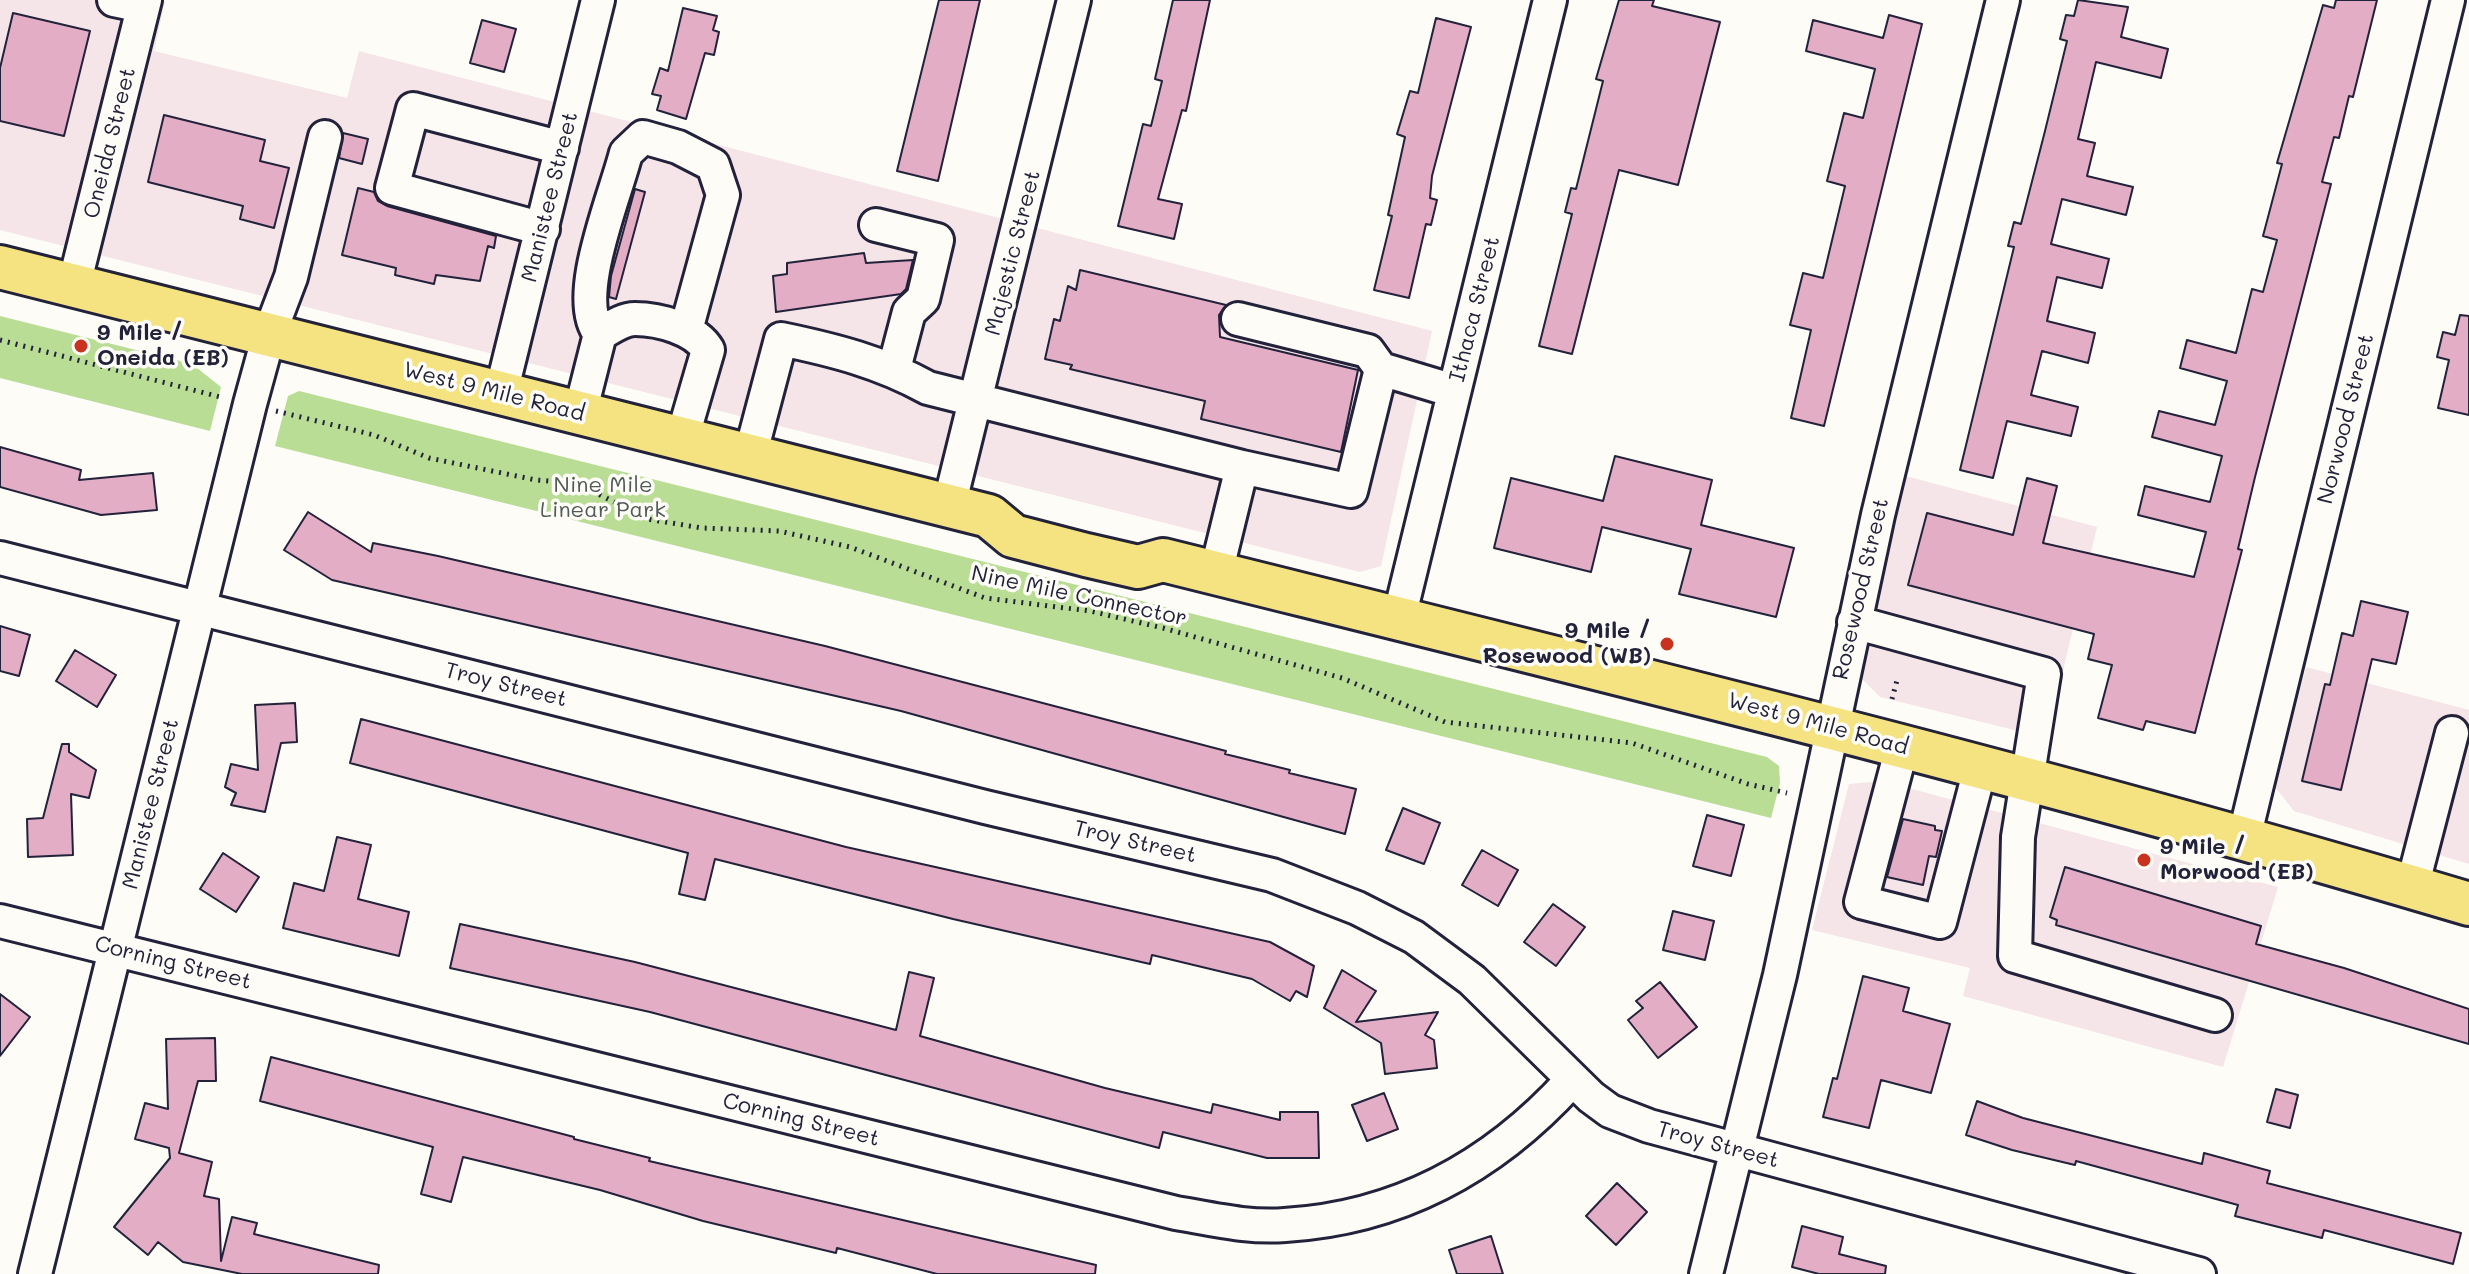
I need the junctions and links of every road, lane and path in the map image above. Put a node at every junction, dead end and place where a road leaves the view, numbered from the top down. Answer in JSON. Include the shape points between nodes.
{"nodes":[{"id":1,"x":598,"y":0,"type":"edge"},
{"id":2,"x":1074,"y":0,"type":"edge"},
{"id":3,"x":1550,"y":0,"type":"edge"},
{"id":4,"x":2003,"y":0,"type":"edge"},
{"id":5,"x":2448,"y":0,"type":"edge"},
{"id":6,"x":134,"y":2,"type":"edge"},
{"id":7,"x":325,"y":137,"type":"dead end"},
{"id":8,"x":562,"y":148,"type":"junction"},
{"id":9,"x":876,"y":225,"type":"dead end"},
{"id":10,"x":543,"y":229,"type":"junction"},
{"id":11,"x":0,"y":267,"type":"edge"},
{"id":12,"x":74,"y":285,"type":"junction"},
{"id":13,"x":1238,"y":319,"type":"dead end"},
{"id":14,"x":686,"y":330,"type":"junction"},
{"id":15,"x":600,"y":334,"type":"junction"},
{"id":16,"x":269,"y":335,"type":"junction"},
{"id":17,"x":0,"y":340,"type":"edge"},
{"id":18,"x":894,"y":369,"type":"junction"},
{"id":19,"x":1381,"y":369,"type":"junction"},
{"id":20,"x":1454,"y":391,"type":"junction"},
{"id":21,"x":501,"y":393,"type":"junction"},
{"id":22,"x":230,"y":399,"type":"dead end"},
{"id":23,"x":977,"y":400,"type":"junction"},
{"id":24,"x":272,"y":410,"type":"dead end"},
{"id":25,"x":580,"y":413,"type":"junction"},
{"id":26,"x":682,"y":439,"type":"junction"},
{"id":27,"x":750,"y":456,"type":"junction"},
{"id":28,"x":1242,"y":467,"type":"junction"},
{"id":29,"x":969,"y":511,"type":"junction"},
{"id":30,"x":0,"y":558,"type":"edge"},
{"id":31,"x":1216,"y":573,"type":"junction"},
{"id":32,"x":200,"y":608,"type":"junction"},
{"id":33,"x":1399,"y":618,"type":"junction"},
{"id":34,"x":1854,"y":622,"type":"junction"},
{"id":35,"x":1897,"y":680,"type":"dead end"},
{"id":36,"x":1892,"y":699,"type":"dead end"},
{"id":37,"x":1830,"y":727,"type":"junction"},
{"id":38,"x":2452,"y":733,"type":"dead end"},
{"id":39,"x":1902,"y":747,"type":"junction"},
{"id":40,"x":1981,"y":765,"type":"junction"},
{"id":41,"x":2027,"y":778,"type":"junction"},
{"id":42,"x":1788,"y":794,"type":"dead end"},
{"id":43,"x":2244,"y":838,"type":"junction"},
{"id":44,"x":2412,"y":887,"type":"junction"},
{"id":45,"x":2469,"y":904,"type":"edge"},
{"id":46,"x":0,"y":921,"type":"edge"},
{"id":47,"x":116,"y":949,"type":"junction"},
{"id":48,"x":2215,"y":1015,"type":"dead end"},
{"id":49,"x":1571,"y":1081,"type":"junction"},
{"id":50,"x":1737,"y":1150,"type":"junction"},
{"id":51,"x":35,"y":1274,"type":"edge"},
{"id":52,"x":1706,"y":1274,"type":"edge"},
{"id":53,"x":2199,"y":1274,"type":"edge"}],
"edges":[{"from":1,"to":8,"type":"street","name":"Manistee Street"},
{"from":2,"to":23,"type":"street","name":"Majestic Street"},
{"from":3,"to":20,"type":"street","name":"Ithaca Street"},
{"from":4,"to":34,"type":"street","name":"Rosewood Street"},
{"from":5,"to":43,"type":"street","name":"Norwood Street"},
{"from":6,"to":12,"type":"street","name":"Oneida Street"},
{"from":7,"to":16,"type":"street","name":"Manistee Street","via":[[291,277]]},
{"from":8,"to":10,"type":"street","name":"Manistee Street"},
{"from":8,"to":10,"type":"street","via":[[413,109],[392,188]]},
{"from":9,"to":18,"type":"street","via":[[937,240],[923,299],[909,312]]},
{"from":10,"to":21,"type":"street","name":"Manistee Street"},
{"from":11,"to":12,"type":"main road","name":"West 9 Mile Road"},
{"from":12,"to":16,"type":"main road","name":"West 9 Mile Road"},
{"from":13,"to":19,"type":"street","via":[[1368,351]]},
{"from":14,"to":15,"type":"street","via":[[634,319]]},
{"from":14,"to":15,"type":"street","via":[[723,195],[713,165],[643,137],[626,153],[588,291],[592,324]]},
{"from":14,"to":26,"type":"street","via":[[702,339],[708,350]]},
{"from":15,"to":25,"type":"street"},
{"from":16,"to":21,"type":"main road","name":"West 9 Mile Road"},
{"from":16,"to":32,"type":"street","name":"Manistee Street"},
{"from":17,"to":22,"type":"path"},
{"from":18,"to":23,"type":"street","via":[[928,388]]},
{"from":18,"to":27,"type":"street","via":[[781,339]]},
{"from":19,"to":20,"type":"street"},
{"from":19,"to":28,"type":"street","via":[[1351,491]]},
{"from":20,"to":33,"type":"street","name":"Ithaca Street"},
{"from":21,"to":25,"type":"main road","name":"West 9 Mile Road"},
{"from":23,"to":28,"type":"street"},
{"from":23,"to":29,"type":"street","name":"Majestic Street"},
{"from":24,"to":42,"type":"path","name":"Nine Mile Connector","via":[[374,435],[441,461],[577,483],[647,519],[779,531],[850,547],[985,598],[1090,611],[1163,628],[1342,678],[1445,722],[1632,743]]},
{"from":25,"to":26,"type":"main road","name":"West 9 Mile Road"},
{"from":26,"to":27,"type":"main road","name":"West 9 Mile Road"},
{"from":27,"to":29,"type":"main road","name":"West 9 Mile Road"},
{"from":28,"to":31,"type":"street"},
{"from":29,"to":31,"type":"main road","name":"West 9 Mile Road","via":[[1019,508],[1112,531],[1143,540],[1163,560]]},
{"from":30,"to":32,"type":"street","name":"Troy Street"},
{"from":31,"to":33,"type":"main road","name":"West 9 Mile Road"},
{"from":32,"to":47,"type":"street","name":"Manistee Street"},
{"from":32,"to":49,"type":"street","name":"Troy Street","via":[[1272,875],[1414,937],[1472,980]]},
{"from":33,"to":37,"type":"main road","name":"West 9 Mile Road"},
{"from":34,"to":37,"type":"street","name":"Rosewood Street"},
{"from":34,"to":41,"type":"street","via":[[2044,674]]},
{"from":35,"to":36,"type":"path"},
{"from":37,"to":39,"type":"main road","name":"West 9 Mile Road"},
{"from":37,"to":50,"type":"street","name":"Rosewood Street","via":[[1780,975]]},
{"from":38,"to":44,"type":"street"},
{"from":39,"to":40,"type":"main road","name":"West 9 Mile Road"},
{"from":39,"to":40,"type":"street","via":[[1861,902],[1927,920],[1940,922]]},
{"from":40,"to":41,"type":"main road","name":"West 9 Mile Road"},
{"from":41,"to":43,"type":"main road","name":"West 9 Mile Road"},
{"from":41,"to":48,"type":"street","via":[[2018,837],[2015,956]]},
{"from":43,"to":44,"type":"main road","name":"West 9 Mile Road"},
{"from":44,"to":45,"type":"main road","name":"West 9 Mile Road"},
{"from":46,"to":47,"type":"street","name":"Corning Street"},
{"from":47,"to":49,"type":"street","name":"Corning Street","via":[[1161,1209],[1244,1224],[1284,1225],[1359,1214],[1430,1190],[1512,1140]]},
{"from":47,"to":51,"type":"street","name":"Manistee Street"},
{"from":49,"to":50,"type":"street","name":"Troy Street","via":[[1610,1111]]},
{"from":50,"to":52,"type":"street","name":"Rosewood Street"},
{"from":50,"to":53,"type":"street","name":"Troy Street"}]}
